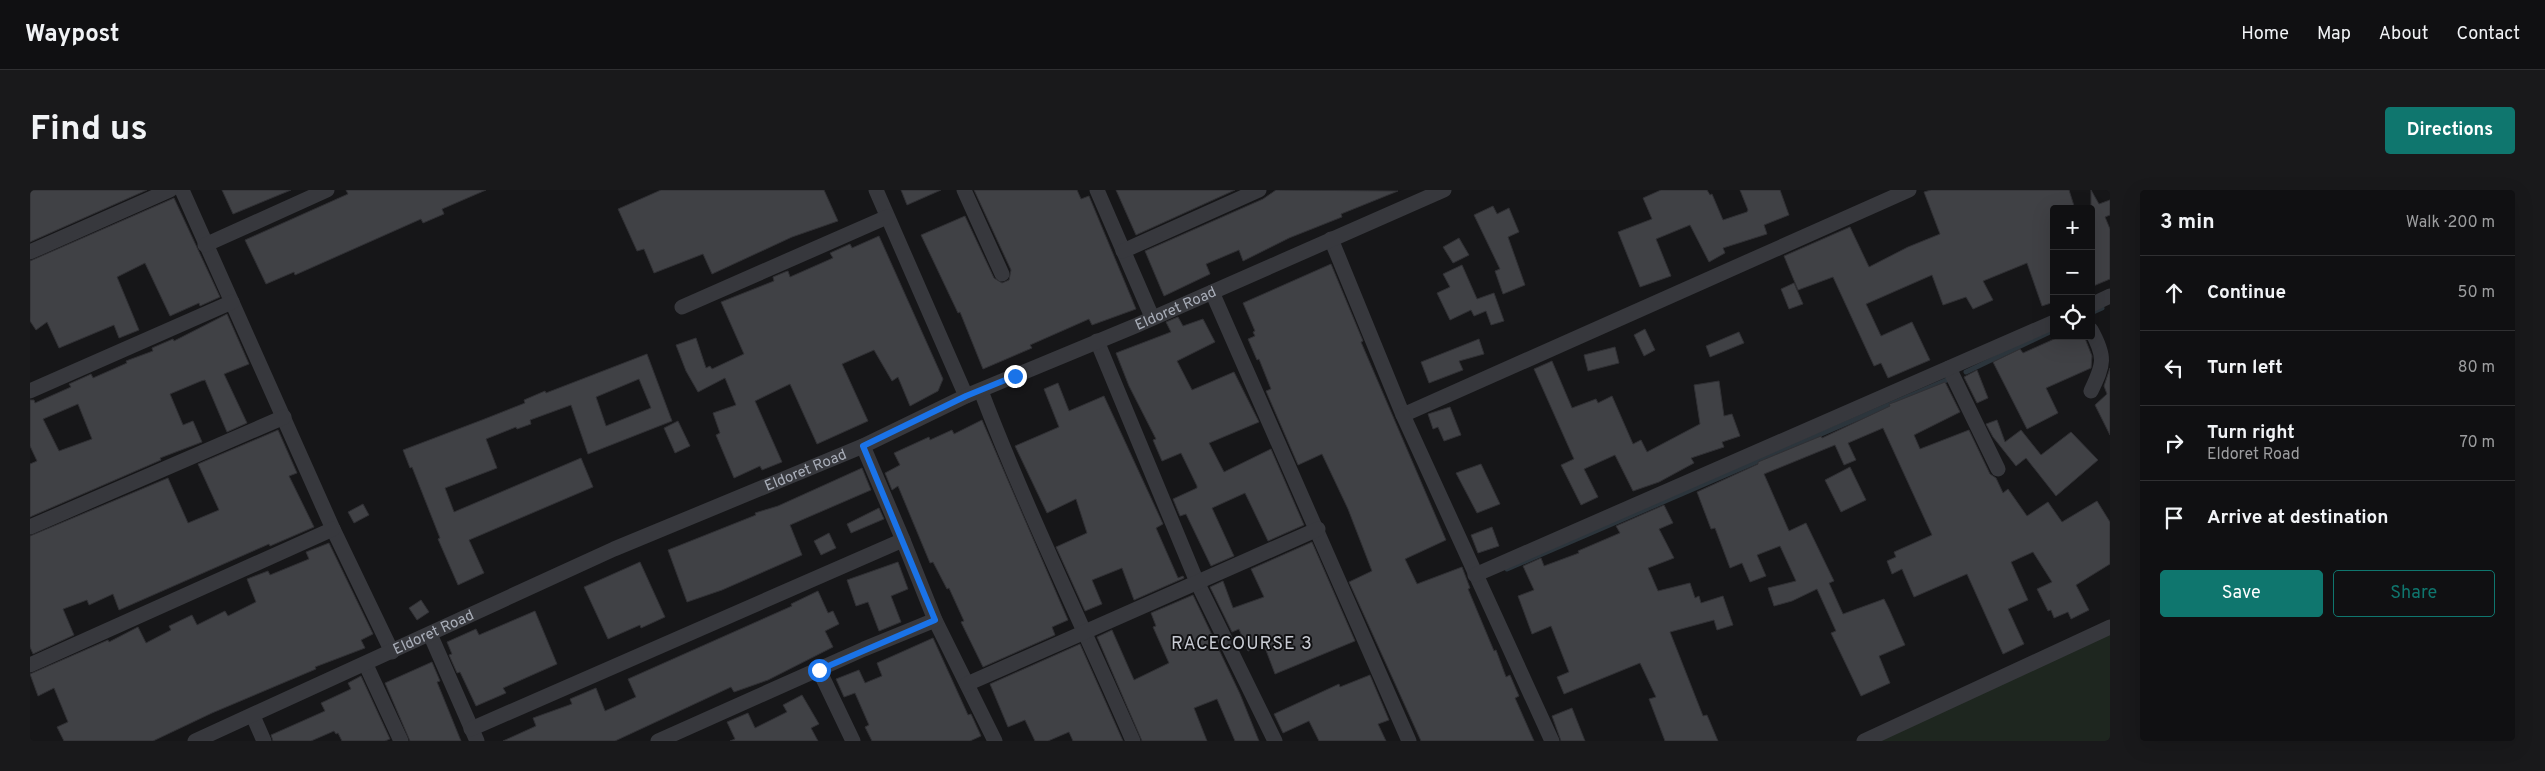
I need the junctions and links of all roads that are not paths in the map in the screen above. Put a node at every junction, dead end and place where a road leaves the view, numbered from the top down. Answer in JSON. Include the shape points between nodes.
{"nodes":[{"id":1,"x":170,"y":190,"type":"edge"},
{"id":2,"x":182,"y":190,"type":"edge"},
{"id":3,"x":326,"y":190,"type":"edge"},
{"id":4,"x":876,"y":190,"type":"edge"},
{"id":5,"x":964,"y":190,"type":"edge"},
{"id":6,"x":1096,"y":190,"type":"edge"},
{"id":7,"x":1260,"y":190,"type":"edge"},
{"id":8,"x":1444,"y":190,"type":"edge"},
{"id":9,"x":1909,"y":190,"type":"edge"},
{"id":10,"x":888,"y":217,"type":"junction"},
{"id":11,"x":1331,"y":239,"type":"junction"},
{"id":12,"x":206,"y":245,"type":"junction"},
{"id":13,"x":1123,"y":251,"type":"junction"},
{"id":14,"x":30,"y":252,"type":"edge"},
{"id":15,"x":1002,"y":274,"type":"dead end"},
{"id":16,"x":1212,"y":292,"type":"junction"},
{"id":17,"x":2110,"y":296,"type":"edge"},
{"id":18,"x":232,"y":302,"type":"junction"},
{"id":19,"x":2095,"y":303,"type":"edge"},
{"id":20,"x":682,"y":307,"type":"dead end"},
{"id":21,"x":1152,"y":318,"type":"junction"},
{"id":22,"x":2050,"y":324,"type":"edge"},
{"id":23,"x":2095,"y":337,"type":"edge"},
{"id":24,"x":1097,"y":341,"type":"junction"},
{"id":25,"x":1949,"y":368,"type":"junction"},
{"id":26,"x":981,"y":390,"type":"junction"},
{"id":27,"x":2091,"y":390,"type":"dead end"},
{"id":28,"x":30,"y":391,"type":"edge"},
{"id":29,"x":966,"y":396,"type":"junction"},
{"id":30,"x":1403,"y":415,"type":"junction"},
{"id":31,"x":284,"y":417,"type":"junction"},
{"id":32,"x":863,"y":446,"type":"junction"},
{"id":33,"x":1998,"y":469,"type":"dead end"},
{"id":34,"x":30,"y":527,"type":"edge"},
{"id":35,"x":332,"y":529,"type":"junction"},
{"id":36,"x":1318,"y":529,"type":"junction"},
{"id":37,"x":903,"y":540,"type":"junction"},
{"id":38,"x":1475,"y":575,"type":"junction"},
{"id":39,"x":1197,"y":582,"type":"junction"},
{"id":40,"x":935,"y":620,"type":"junction"},
{"id":41,"x":2110,"y":627,"type":"edge"},
{"id":42,"x":1086,"y":632,"type":"junction"},
{"id":43,"x":430,"y":634,"type":"junction"},
{"id":44,"x":392,"y":652,"type":"junction"},
{"id":45,"x":30,"y":665,"type":"edge"},
{"id":46,"x":366,"y":665,"type":"junction"},
{"id":47,"x":819,"y":670,"type":"junction"},
{"id":48,"x":967,"y":684,"type":"junction"},
{"id":49,"x":253,"y":716,"type":"junction"},
{"id":50,"x":474,"y":735,"type":"edge"},
{"id":51,"x":195,"y":741,"type":"edge"},
{"id":52,"x":264,"y":741,"type":"edge"},
{"id":53,"x":401,"y":741,"type":"edge"},
{"id":54,"x":658,"y":741,"type":"edge"},
{"id":55,"x":853,"y":741,"type":"edge"},
{"id":56,"x":995,"y":741,"type":"edge"},
{"id":57,"x":1133,"y":741,"type":"edge"},
{"id":58,"x":1275,"y":741,"type":"edge"},
{"id":59,"x":1409,"y":741,"type":"edge"},
{"id":60,"x":1552,"y":741,"type":"edge"},
{"id":61,"x":1864,"y":741,"type":"edge"}],
"edges":[{"from":1,"to":14,"type":"street"},
{"from":2,"to":12,"type":"street"},
{"from":3,"to":12,"type":"street"},
{"from":4,"to":10,"type":"street"},
{"from":5,"to":15,"type":"street"},
{"from":6,"to":13,"type":"street"},
{"from":7,"to":13,"type":"street"},
{"from":8,"to":11,"type":"street","name":"Eldoret Road"},
{"from":9,"to":30,"type":"street"},
{"from":10,"to":20,"type":"street"},
{"from":10,"to":29,"type":"street"},
{"from":11,"to":16,"type":"street","name":"Eldoret Road"},
{"from":11,"to":30,"type":"street"},
{"from":12,"to":18,"type":"street"},
{"from":13,"to":21,"type":"street"},
{"from":16,"to":21,"type":"street","name":"Eldoret Road"},
{"from":16,"to":36,"type":"street"},
{"from":17,"to":19,"type":"street"},
{"from":18,"to":28,"type":"street"},
{"from":18,"to":31,"type":"street"},
{"from":21,"to":24,"type":"street","name":"Eldoret Road"},
{"from":22,"to":25,"type":"street"},
{"from":23,"to":27,"type":"street","via":[[2103,366]]},
{"from":24,"to":26,"type":"street","name":"Eldoret Road"},
{"from":24,"to":39,"type":"street"},
{"from":25,"to":33,"type":"street"},
{"from":25,"to":38,"type":"street"},
{"from":26,"to":29,"type":"street","name":"Eldoret Road"},
{"from":26,"to":42,"type":"street","via":[[1011,469]]},
{"from":29,"to":32,"type":"street","name":"Eldoret Road"},
{"from":30,"to":38,"type":"street"},
{"from":31,"to":34,"type":"street"},
{"from":31,"to":35,"type":"street"},
{"from":32,"to":37,"type":"street"},
{"from":32,"to":43,"type":"street","name":"Eldoret Road","via":[[614,549]]},
{"from":35,"to":44,"type":"street"},
{"from":35,"to":45,"type":"street"},
{"from":36,"to":39,"type":"street"},
{"from":36,"to":59,"type":"street"},
{"from":37,"to":40,"type":"street"},
{"from":37,"to":50,"type":"street"},
{"from":38,"to":60,"type":"street"},
{"from":39,"to":42,"type":"street"},
{"from":39,"to":58,"type":"street"},
{"from":40,"to":47,"type":"street"},
{"from":40,"to":48,"type":"street"},
{"from":41,"to":61,"type":"street"},
{"from":42,"to":48,"type":"street"},
{"from":42,"to":57,"type":"street"},
{"from":43,"to":44,"type":"street","name":"Eldoret Road"},
{"from":43,"to":50,"type":"street"},
{"from":44,"to":46,"type":"street","name":"Eldoret Road"},
{"from":46,"to":49,"type":"street","name":"Eldoret Road"},
{"from":46,"to":53,"type":"street"},
{"from":47,"to":54,"type":"street"},
{"from":47,"to":55,"type":"street"},
{"from":48,"to":56,"type":"street"},
{"from":49,"to":51,"type":"street","name":"Eldoret Road"},
{"from":49,"to":52,"type":"street"}]}
